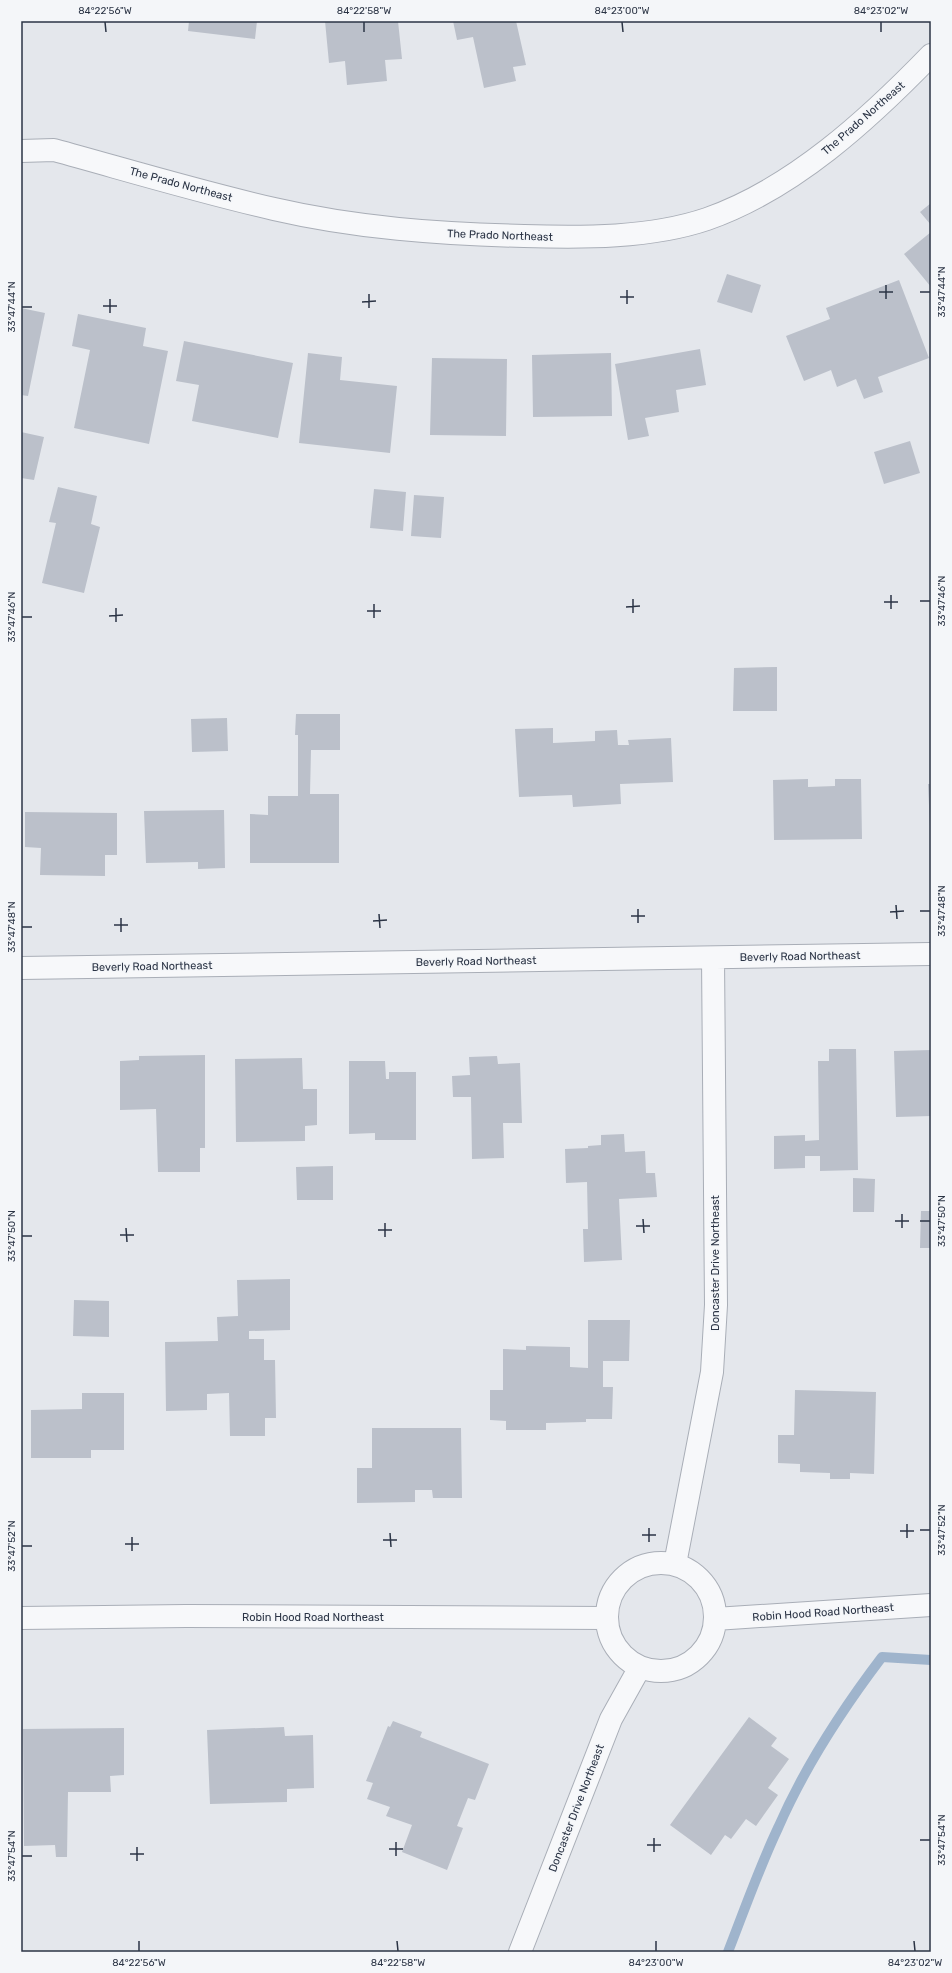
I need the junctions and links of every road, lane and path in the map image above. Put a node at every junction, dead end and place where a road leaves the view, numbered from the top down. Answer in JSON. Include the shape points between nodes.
{"nodes":[{"id":1,"x":931,"y":55,"type":"edge"},
{"id":2,"x":21,"y":140,"type":"edge"},
{"id":3,"x":54,"y":150,"type":"junction"},
{"id":4,"x":21,"y":151,"type":"edge"},
{"id":5,"x":931,"y":954,"type":"edge"},
{"id":6,"x":713,"y":958,"type":"junction"},
{"id":7,"x":21,"y":968,"type":"edge"},
{"id":8,"x":675,"y":1564,"type":"junction"},
{"id":9,"x":931,"y":1605,"type":"edge"},
{"id":10,"x":21,"y":1618,"type":"edge"},
{"id":11,"x":606,"y":1618,"type":"junction"},
{"id":12,"x":715,"y":1619,"type":"junction"},
{"id":13,"x":640,"y":1667,"type":"junction"},
{"id":14,"x":520,"y":1952,"type":"edge"}],
"edges":[{"from":1,"to":3,"type":"street","name":"The Prado Northeast","via":[[894,94],[828,151],[759,195],[707,219],[647,233],[554,237],[447,234],[369,226],[275,210]]},
{"from":2,"to":3,"type":"street"},
{"from":3,"to":4,"type":"street","name":"The Prado Northeast"},
{"from":5,"to":6,"type":"street","name":"Beverly Road Northeast"},
{"from":6,"to":7,"type":"street","name":"Beverly Road Northeast"},
{"from":6,"to":8,"type":"street","name":"Doncaster Drive Northeast","via":[[716,1304],[712,1372]]},
{"from":8,"to":11,"type":"street","via":[[660,1562],[646,1564],[633,1570],[613,1590]]},
{"from":8,"to":12,"type":"street","via":[[696,1576],[704,1584],[711,1595]]},
{"from":9,"to":12,"type":"street","name":"Robin Hood Road Northeast"},
{"from":10,"to":11,"type":"street","name":"Robin Hood Road Northeast"},
{"from":11,"to":13,"type":"street","via":[[609,1634],[616,1647],[627,1659]]},
{"from":12,"to":13,"type":"street","via":[[706,1647],[690,1662],[670,1670],[655,1671]]},
{"from":13,"to":14,"type":"street","name":"Doncaster Drive Northeast","via":[[611,1719]]}]}
